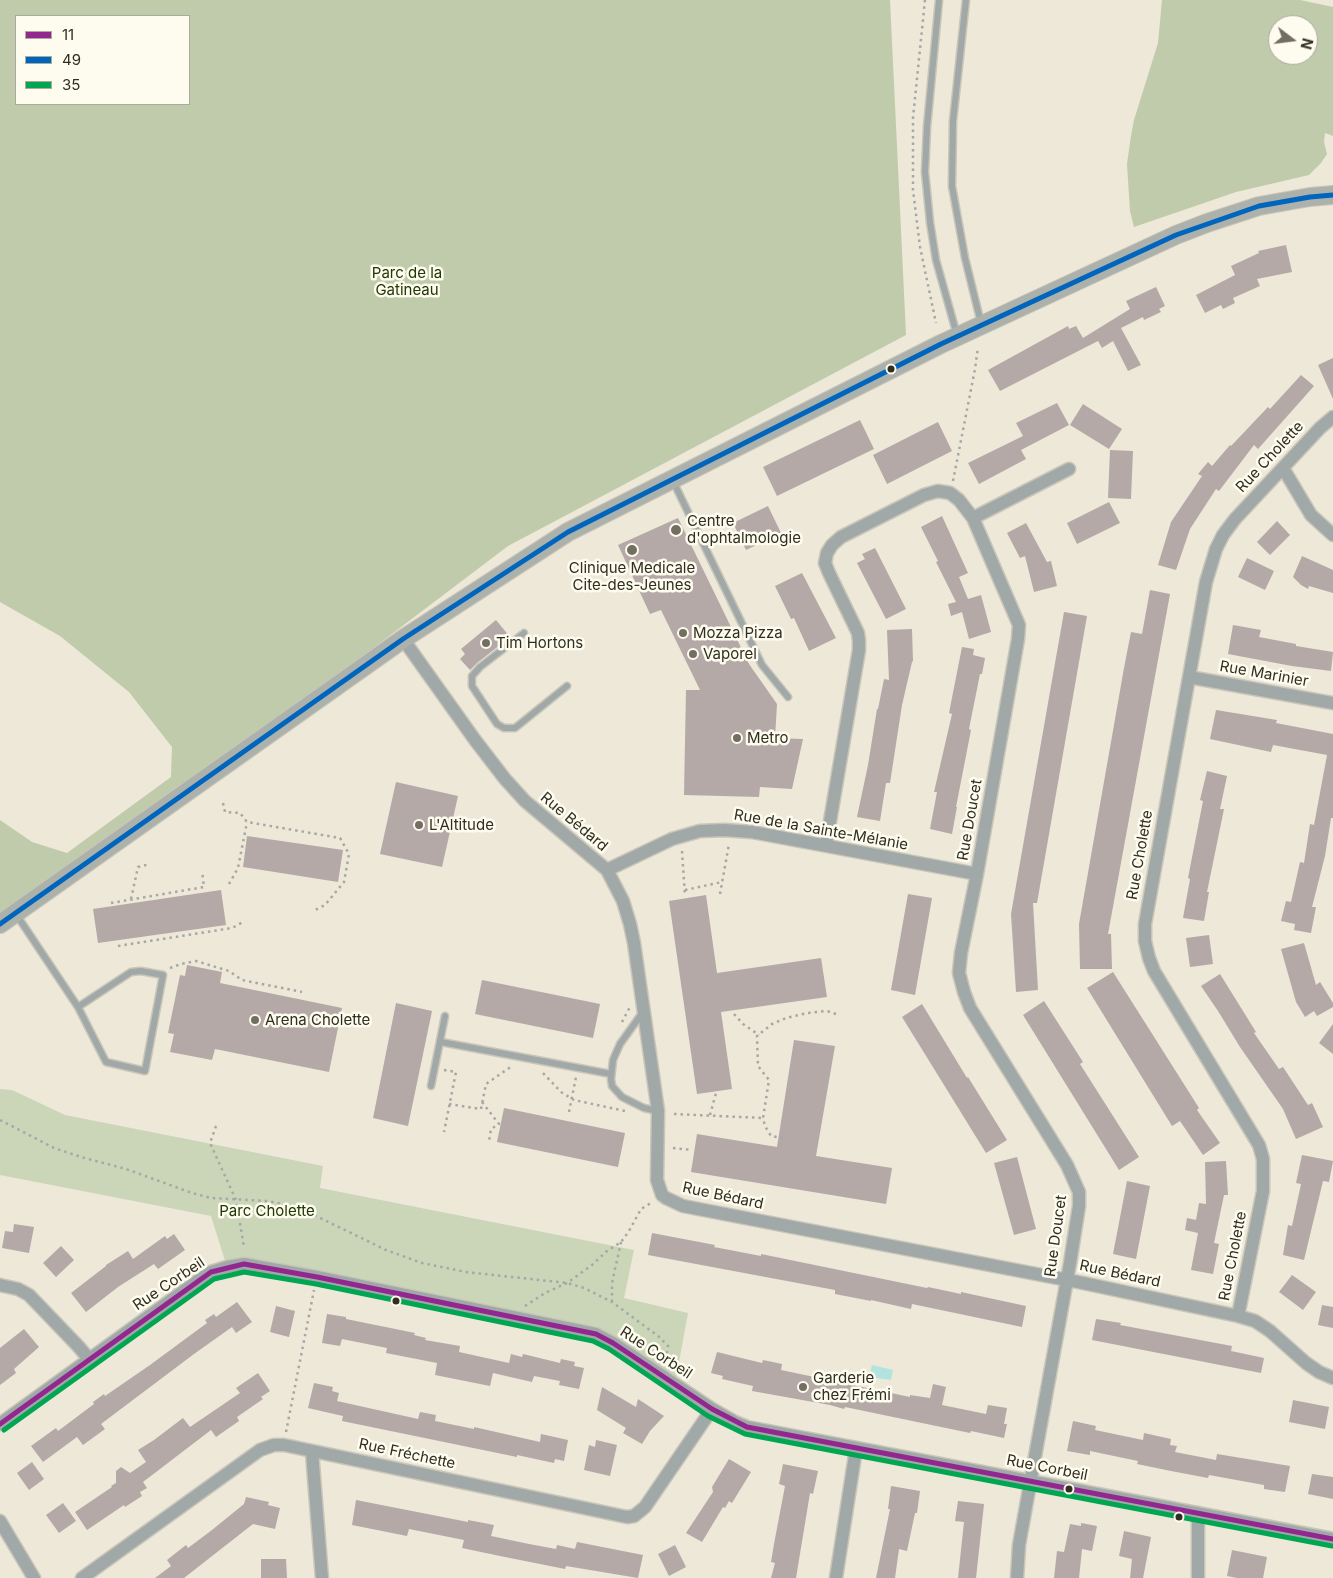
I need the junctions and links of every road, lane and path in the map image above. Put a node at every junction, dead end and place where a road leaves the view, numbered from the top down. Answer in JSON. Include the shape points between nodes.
{"nodes":[{"id":1,"x":939,"y":0,"type":"edge"},
{"id":2,"x":966,"y":0,"type":"edge"},
{"id":3,"x":1333,"y":195,"type":"edge"},
{"id":4,"x":982,"y":324,"type":"junction"},
{"id":5,"x":957,"y":337,"type":"junction"},
{"id":6,"x":978,"y":347,"type":"dead end"},
{"id":7,"x":1333,"y":417,"type":"edge"},
{"id":8,"x":1070,"y":468,"type":"dead end"},
{"id":9,"x":1283,"y":468,"type":"junction"},
{"id":10,"x":672,"y":480,"type":"junction"},
{"id":11,"x":950,"y":493,"type":"junction"},
{"id":12,"x":973,"y":518,"type":"junction"},
{"id":13,"x":1333,"y":534,"type":"edge"},
{"id":14,"x":524,"y":633,"type":"dead end"},
{"id":15,"x":403,"y":639,"type":"junction"},
{"id":16,"x":1189,"y":677,"type":"junction"},
{"id":17,"x":567,"y":686,"type":"dead end"},
{"id":18,"x":788,"y":697,"type":"dead end"},
{"id":19,"x":1333,"y":703,"type":"edge"},
{"id":20,"x":223,"y":804,"type":"dead end"},
{"id":21,"x":247,"y":822,"type":"junction"},
{"id":22,"x":729,"y":844,"type":"dead end"},
{"id":23,"x":826,"y":845,"type":"junction"},
{"id":24,"x":682,"y":851,"type":"dead end"},
{"id":25,"x":150,"y":864,"type":"dead end"},
{"id":26,"x":607,"y":870,"type":"junction"},
{"id":27,"x":202,"y":871,"type":"dead end"},
{"id":28,"x":977,"y":874,"type":"junction"},
{"id":29,"x":722,"y":882,"type":"junction"},
{"id":30,"x":229,"y":884,"type":"dead end"},
{"id":31,"x":685,"y":890,"type":"junction"},
{"id":32,"x":720,"y":894,"type":"dead end"},
{"id":33,"x":686,"y":896,"type":"dead end"},
{"id":34,"x":131,"y":899,"type":"junction"},
{"id":35,"x":111,"y":903,"type":"dead end"},
{"id":36,"x":314,"y":910,"type":"dead end"},
{"id":37,"x":15,"y":913,"type":"junction"},
{"id":38,"x":243,"y":922,"type":"dead end"},
{"id":39,"x":0,"y":924,"type":"edge"},
{"id":40,"x":118,"y":946,"type":"dead end"},
{"id":41,"x":170,"y":968,"type":"dead end"},
{"id":42,"x":302,"y":992,"type":"dead end"},
{"id":43,"x":78,"y":1007,"type":"junction"},
{"id":44,"x":644,"y":1011,"type":"junction"},
{"id":45,"x":734,"y":1014,"type":"dead end"},
{"id":46,"x":838,"y":1015,"type":"dead end"},
{"id":47,"x":445,"y":1016,"type":"dead end"},
{"id":48,"x":759,"y":1034,"type":"junction"},
{"id":49,"x":441,"y":1042,"type":"junction"},
{"id":50,"x":515,"y":1055,"type":"junction"},
{"id":51,"x":578,"y":1068,"type":"junction"},
{"id":52,"x":435,"y":1069,"type":"junction"},
{"id":53,"x":536,"y":1072,"type":"dead end"},
{"id":54,"x":611,"y":1074,"type":"junction"},
{"id":55,"x":431,"y":1086,"type":"dead end"},
{"id":56,"x":716,"y":1093,"type":"dead end"},
{"id":57,"x":572,"y":1099,"type":"junction"},
{"id":58,"x":482,"y":1102,"type":"junction"},
{"id":59,"x":449,"y":1104,"type":"junction"},
{"id":60,"x":629,"y":1111,"type":"dead end"},
{"id":61,"x":658,"y":1111,"type":"junction"},
{"id":62,"x":568,"y":1112,"type":"dead end"},
{"id":63,"x":674,"y":1114,"type":"dead end"},
{"id":64,"x":710,"y":1115,"type":"junction"},
{"id":65,"x":763,"y":1118,"type":"junction"},
{"id":66,"x":0,"y":1120,"type":"edge"},
{"id":67,"x":216,"y":1126,"type":"dead end"},
{"id":68,"x":444,"y":1132,"type":"dead end"},
{"id":69,"x":783,"y":1138,"type":"dead end"},
{"id":70,"x":489,"y":1141,"type":"dead end"},
{"id":71,"x":674,"y":1148,"type":"dead end"},
{"id":72,"x":692,"y":1150,"type":"dead end"},
{"id":73,"x":236,"y":1200,"type":"junction"},
{"id":74,"x":652,"y":1203,"type":"dead end"},
{"id":75,"x":620,"y":1242,"type":"junction"},
{"id":76,"x":244,"y":1247,"type":"dead end"},
{"id":77,"x":317,"y":1277,"type":"junction"},
{"id":78,"x":1066,"y":1280,"type":"junction"},
{"id":79,"x":567,"y":1283,"type":"junction"},
{"id":80,"x":0,"y":1285,"type":"edge"},
{"id":81,"x":612,"y":1302,"type":"junction"},
{"id":82,"x":508,"y":1316,"type":"junction"},
{"id":83,"x":1238,"y":1316,"type":"junction"},
{"id":84,"x":656,"y":1358,"type":"dead end"},
{"id":85,"x":90,"y":1360,"type":"junction"},
{"id":86,"x":1333,"y":1378,"type":"edge"},
{"id":87,"x":712,"y":1409,"type":"junction"},
{"id":88,"x":0,"y":1424,"type":"edge"},
{"id":89,"x":284,"y":1445,"type":"junction"},
{"id":90,"x":856,"y":1449,"type":"junction"},
{"id":91,"x":312,"y":1452,"type":"junction"},
{"id":92,"x":1030,"y":1482,"type":"junction"},
{"id":93,"x":1198,"y":1513,"type":"junction"},
{"id":94,"x":0,"y":1521,"type":"edge"},
{"id":95,"x":1333,"y":1539,"type":"edge"},
{"id":96,"x":97,"y":1568,"type":"junction"},
{"id":97,"x":34,"y":1578,"type":"edge"},
{"id":98,"x":82,"y":1578,"type":"edge"},
{"id":99,"x":105,"y":1578,"type":"edge"},
{"id":100,"x":322,"y":1578,"type":"edge"},
{"id":101,"x":836,"y":1578,"type":"edge"},
{"id":102,"x":1017,"y":1578,"type":"edge"},
{"id":103,"x":1198,"y":1578,"type":"edge"}],
"edges":[{"from":1,"to":5,"type":"lane","via":[[925,172],[936,260]]},
{"from":2,"to":4,"type":"lane","via":[[953,121],[952,186],[965,258]]},
{"from":3,"to":4,"type":"street","via":[[1259,206],[1207,223]]},
{"from":4,"to":5,"type":"street"},
{"from":5,"to":10,"type":"street"},
{"from":6,"to":11,"type":"path"},
{"from":7,"to":9,"type":"street","name":"Rue Cholette"},
{"from":8,"to":12,"type":"street"},
{"from":9,"to":13,"type":"street","via":[[1312,515]]},
{"from":9,"to":16,"type":"street","name":"Rue Cholette","via":[[1235,519],[1216,549],[1210,565]]},
{"from":10,"to":15,"type":"street","via":[[568,532]]},
{"from":10,"to":18,"type":"lane","via":[[762,665]]},
{"from":11,"to":12,"type":"street","name":"Rue Doucet","via":[[960,500]]},
{"from":11,"to":23,"type":"street","via":[[938,491],[924,495],[841,537],[827,553],[825,563],[858,633],[859,650]]},
{"from":12,"to":28,"type":"street","name":"Rue Doucet","via":[[1018,625]]},
{"from":14,"to":17,"type":"lane","via":[[472,676],[472,686],[498,724],[506,729],[515,728]]},
{"from":15,"to":26,"type":"street","name":"Rue Bédard","via":[[524,801]]},
{"from":15,"to":37,"type":"street"},
{"from":16,"to":19,"type":"street","name":"Rue Marinier"},
{"from":16,"to":83,"type":"street","name":"Rue Cholette","via":[[1145,924],[1145,941],[1154,971],[1259,1145],[1263,1159],[1263,1191]]},
{"from":20,"to":21,"type":"path","via":[[225,812],[240,813]]},
{"from":21,"to":30,"type":"path","via":[[238,868]]},
{"from":21,"to":36,"type":"path","via":[[340,838],[349,854],[344,882],[325,905]]},
{"from":22,"to":29,"type":"path"},
{"from":23,"to":26,"type":"street","name":"Rue de la Sainte-Mélanie","via":[[752,832],[700,831],[672,839]]},
{"from":23,"to":28,"type":"street","name":"Rue de la Sainte-Mélanie"},
{"from":24,"to":31,"type":"path"},
{"from":25,"to":34,"type":"path","via":[[138,867]]},
{"from":26,"to":44,"type":"street","name":"Rue Bédard","via":[[623,901],[630,924]]},
{"from":27,"to":34,"type":"path","via":[[204,887]]},
{"from":28,"to":78,"type":"street","name":"Rue Doucet","via":[[959,974],[970,1008],[1067,1165],[1079,1192]]},
{"from":29,"to":31,"type":"path"},
{"from":29,"to":32,"type":"path"},
{"from":31,"to":33,"type":"path"},
{"from":34,"to":35,"type":"path"},
{"from":37,"to":39,"type":"street"},
{"from":37,"to":43,"type":"lane"},
{"from":38,"to":40,"type":"path","via":[[232,928]]},
{"from":41,"to":42,"type":"path","via":[[196,962],[229,971],[242,980]]},
{"from":43,"to":43,"type":"lane","via":[[106,1062],[145,1071],[162,975],[132,972]]},
{"from":44,"to":54,"type":"lane","via":[[620,1044]]},
{"from":44,"to":61,"type":"street","name":"Rue Bédard"},
{"from":45,"to":48,"type":"path"},
{"from":46,"to":48,"type":"path","via":[[827,1011],[786,1018]]},
{"from":47,"to":49,"type":"lane"},
{"from":48,"to":65,"type":"path","via":[[758,1066],[769,1080]]},
{"from":49,"to":50,"type":"lane"},
{"from":49,"to":52,"type":"lane"},
{"from":50,"to":51,"type":"lane"},
{"from":50,"to":58,"type":"path","via":[[512,1066],[486,1084]]},
{"from":51,"to":54,"type":"lane"},
{"from":51,"to":57,"type":"path"},
{"from":52,"to":55,"type":"lane"},
{"from":52,"to":59,"type":"path","via":[[456,1072]]},
{"from":53,"to":57,"type":"path","via":[[544,1073]]},
{"from":54,"to":61,"type":"lane","via":[[612,1086],[622,1097]]},
{"from":56,"to":64,"type":"path"},
{"from":57,"to":60,"type":"path"},
{"from":57,"to":62,"type":"path"},
{"from":58,"to":59,"type":"path","via":[[481,1109]]},
{"from":58,"to":70,"type":"path","via":[[499,1124],[492,1129]]},
{"from":59,"to":68,"type":"path"},
{"from":61,"to":78,"type":"street","name":"Rue Bédard","via":[[657,1180],[662,1195],[673,1202]]},
{"from":63,"to":64,"type":"path"},
{"from":64,"to":65,"type":"path"},
{"from":65,"to":69,"type":"path","via":[[771,1136]]},
{"from":66,"to":73,"type":"path","via":[[54,1148],[126,1168],[192,1193]]},
{"from":67,"to":73,"type":"path","via":[[210,1143]]},
{"from":71,"to":72,"type":"path"},
{"from":73,"to":76,"type":"path"},
{"from":73,"to":79,"type":"path","via":[[289,1205],[422,1264]]},
{"from":74,"to":75,"type":"path","via":[[640,1209]]},
{"from":75,"to":79,"type":"path"},
{"from":75,"to":81,"type":"path","via":[[612,1283]]},
{"from":77,"to":82,"type":"street","name":"Rue Corbeil"},
{"from":77,"to":85,"type":"street","name":"Rue Corbeil","via":[[244,1264],[227,1266],[196,1282]]},
{"from":77,"to":89,"type":"path"},
{"from":78,"to":83,"type":"street","name":"Rue Bédard"},
{"from":78,"to":92,"type":"street","name":"Rue Doucet"},
{"from":79,"to":81,"type":"path"},
{"from":79,"to":82,"type":"path"},
{"from":80,"to":85,"type":"street","via":[[29,1295]]},
{"from":81,"to":84,"type":"path","via":[[666,1343],[668,1349],[661,1361]]},
{"from":82,"to":87,"type":"street","name":"Rue Corbeil","via":[[596,1334]]},
{"from":83,"to":86,"type":"street","name":"Rue Bédard","via":[[1263,1326],[1306,1363]]},
{"from":85,"to":88,"type":"street","name":"Rue Corbeil"},
{"from":87,"to":90,"type":"street","name":"Rue Corbeil","via":[[747,1427]]},
{"from":87,"to":91,"type":"street","name":"Rue Fréchette","via":[[645,1507],[634,1516]]},
{"from":89,"to":91,"type":"street","name":"Rue Fréchette"},
{"from":89,"to":96,"type":"street","name":"Rue Fréchette","via":[[260,1450]]},
{"from":90,"to":92,"type":"street","name":"Rue Corbeil"},
{"from":90,"to":101,"type":"street"},
{"from":91,"to":100,"type":"street"},
{"from":92,"to":93,"type":"street","name":"Rue Corbeil"},
{"from":92,"to":102,"type":"street","name":"Rue Doucet"},
{"from":93,"to":95,"type":"street","name":"Rue Corbeil"},
{"from":93,"to":103,"type":"street"},
{"from":94,"to":97,"type":"street"},
{"from":96,"to":98,"type":"street","name":"Rue Fréchette"},
{"from":96,"to":99,"type":"street"}]}
